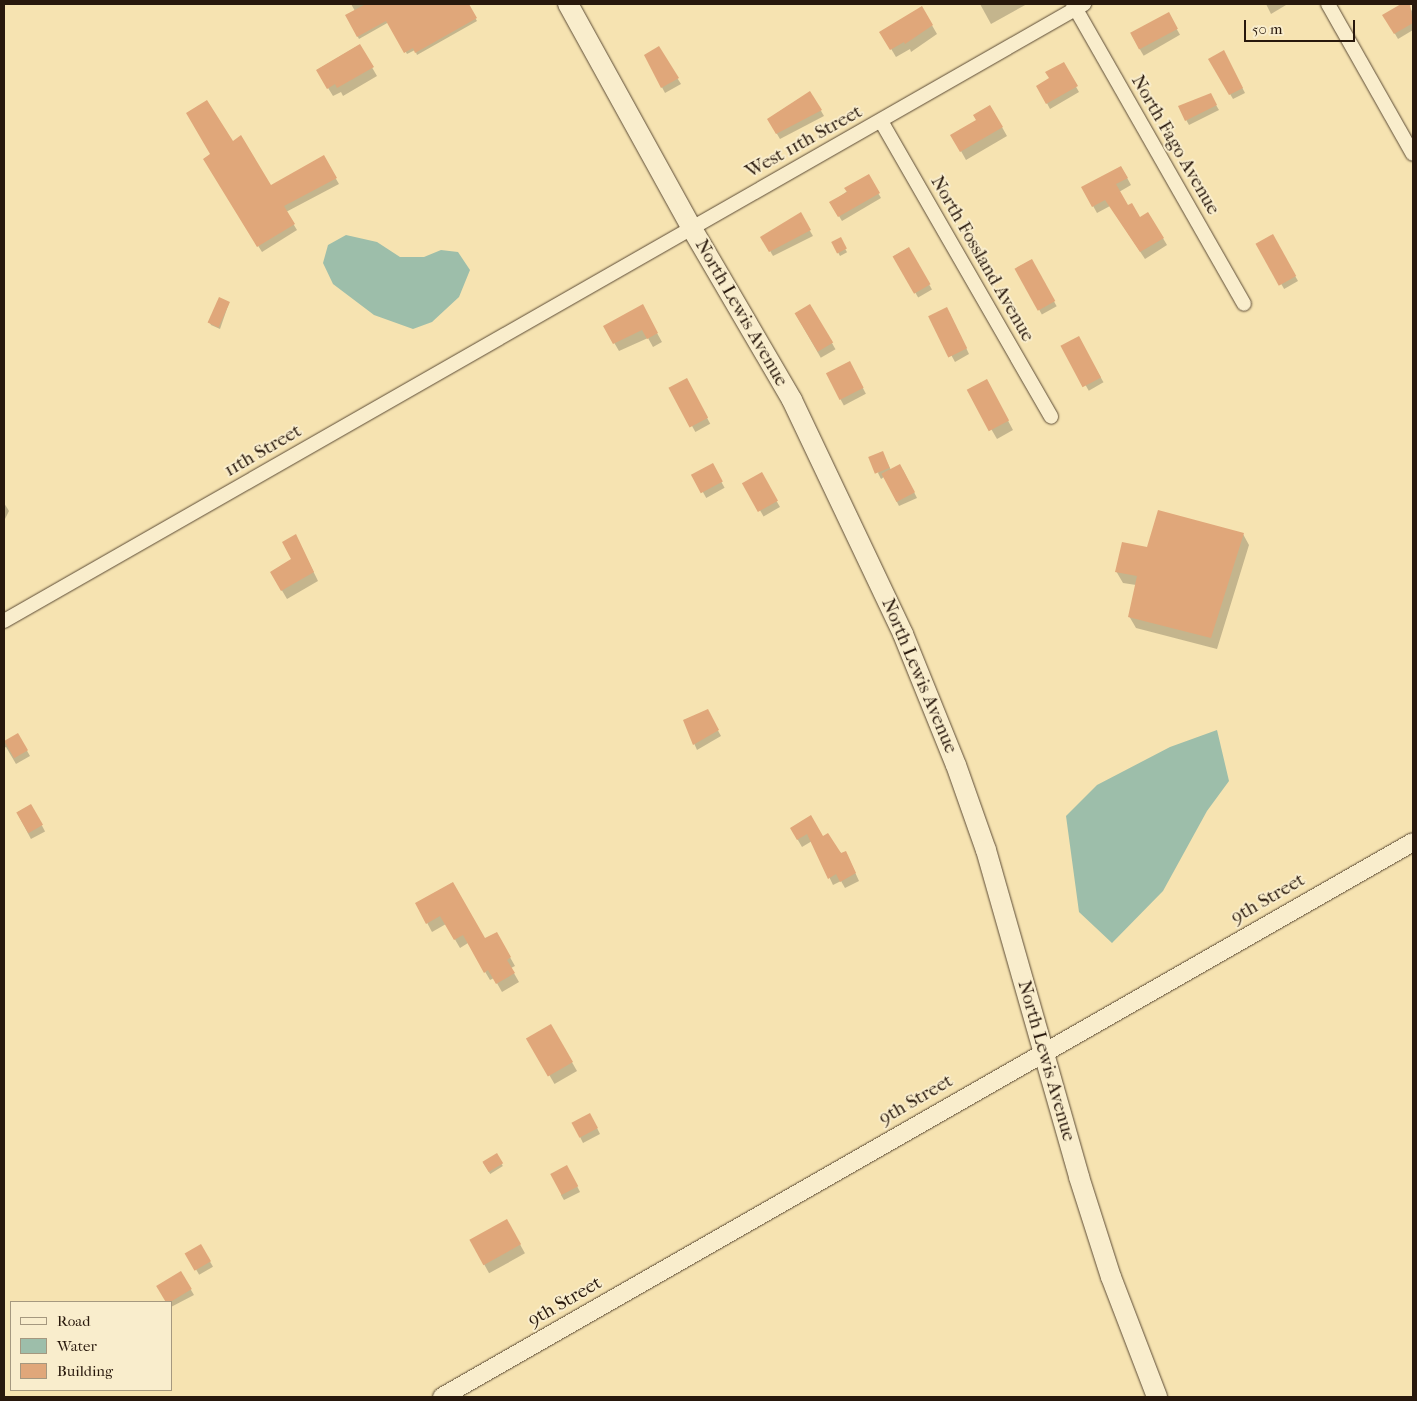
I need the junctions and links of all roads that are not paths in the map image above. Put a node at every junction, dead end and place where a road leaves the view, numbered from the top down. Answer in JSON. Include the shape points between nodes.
{"nodes":[{"id":1,"x":568,"y":4,"type":"edge"},
{"id":2,"x":1328,"y":4,"type":"edge"},
{"id":3,"x":1078,"y":5,"type":"edge"},
{"id":4,"x":881,"y":121,"type":"junction"},
{"id":5,"x":1413,"y":154,"type":"edge"},
{"id":6,"x":690,"y":227,"type":"junction"},
{"id":7,"x":1244,"y":304,"type":"dead end"},
{"id":8,"x":541,"y":313,"type":"joint"},
{"id":9,"x":1050,"y":417,"type":"dead end"},
{"id":10,"x":4,"y":621,"type":"edge"},
{"id":11,"x":1413,"y":842,"type":"edge"},
{"id":12,"x":1044,"y":1051,"type":"junction"},
{"id":13,"x":442,"y":1397,"type":"edge"},
{"id":14,"x":1157,"y":1397,"type":"edge"}],
"edges":[{"from":1,"to":6,"type":"main road","name":"North Lewis Avenue"},
{"from":2,"to":5,"type":"street"},
{"from":3,"to":4,"type":"street","name":"West 11th Street"},
{"from":3,"to":7,"type":"street","name":"North Fago Avenue"},
{"from":4,"to":6,"type":"street","name":"West 11th Street"},
{"from":4,"to":9,"type":"street","name":"North Fossland Avenue"},
{"from":6,"to":8,"type":"street","name":"West 11th Street"},
{"from":6,"to":12,"type":"main road","name":"North Lewis Avenue","via":[[792,400],[903,634],[956,764],[986,850]]},
{"from":8,"to":10,"type":"street","name":"11th Street"},
{"from":11,"to":12,"type":"street","name":"9th Street"},
{"from":12,"to":13,"type":"street","name":"9th Street"},
{"from":12,"to":14,"type":"main road","name":"North Lewis Avenue","via":[[1111,1277]]}]}
